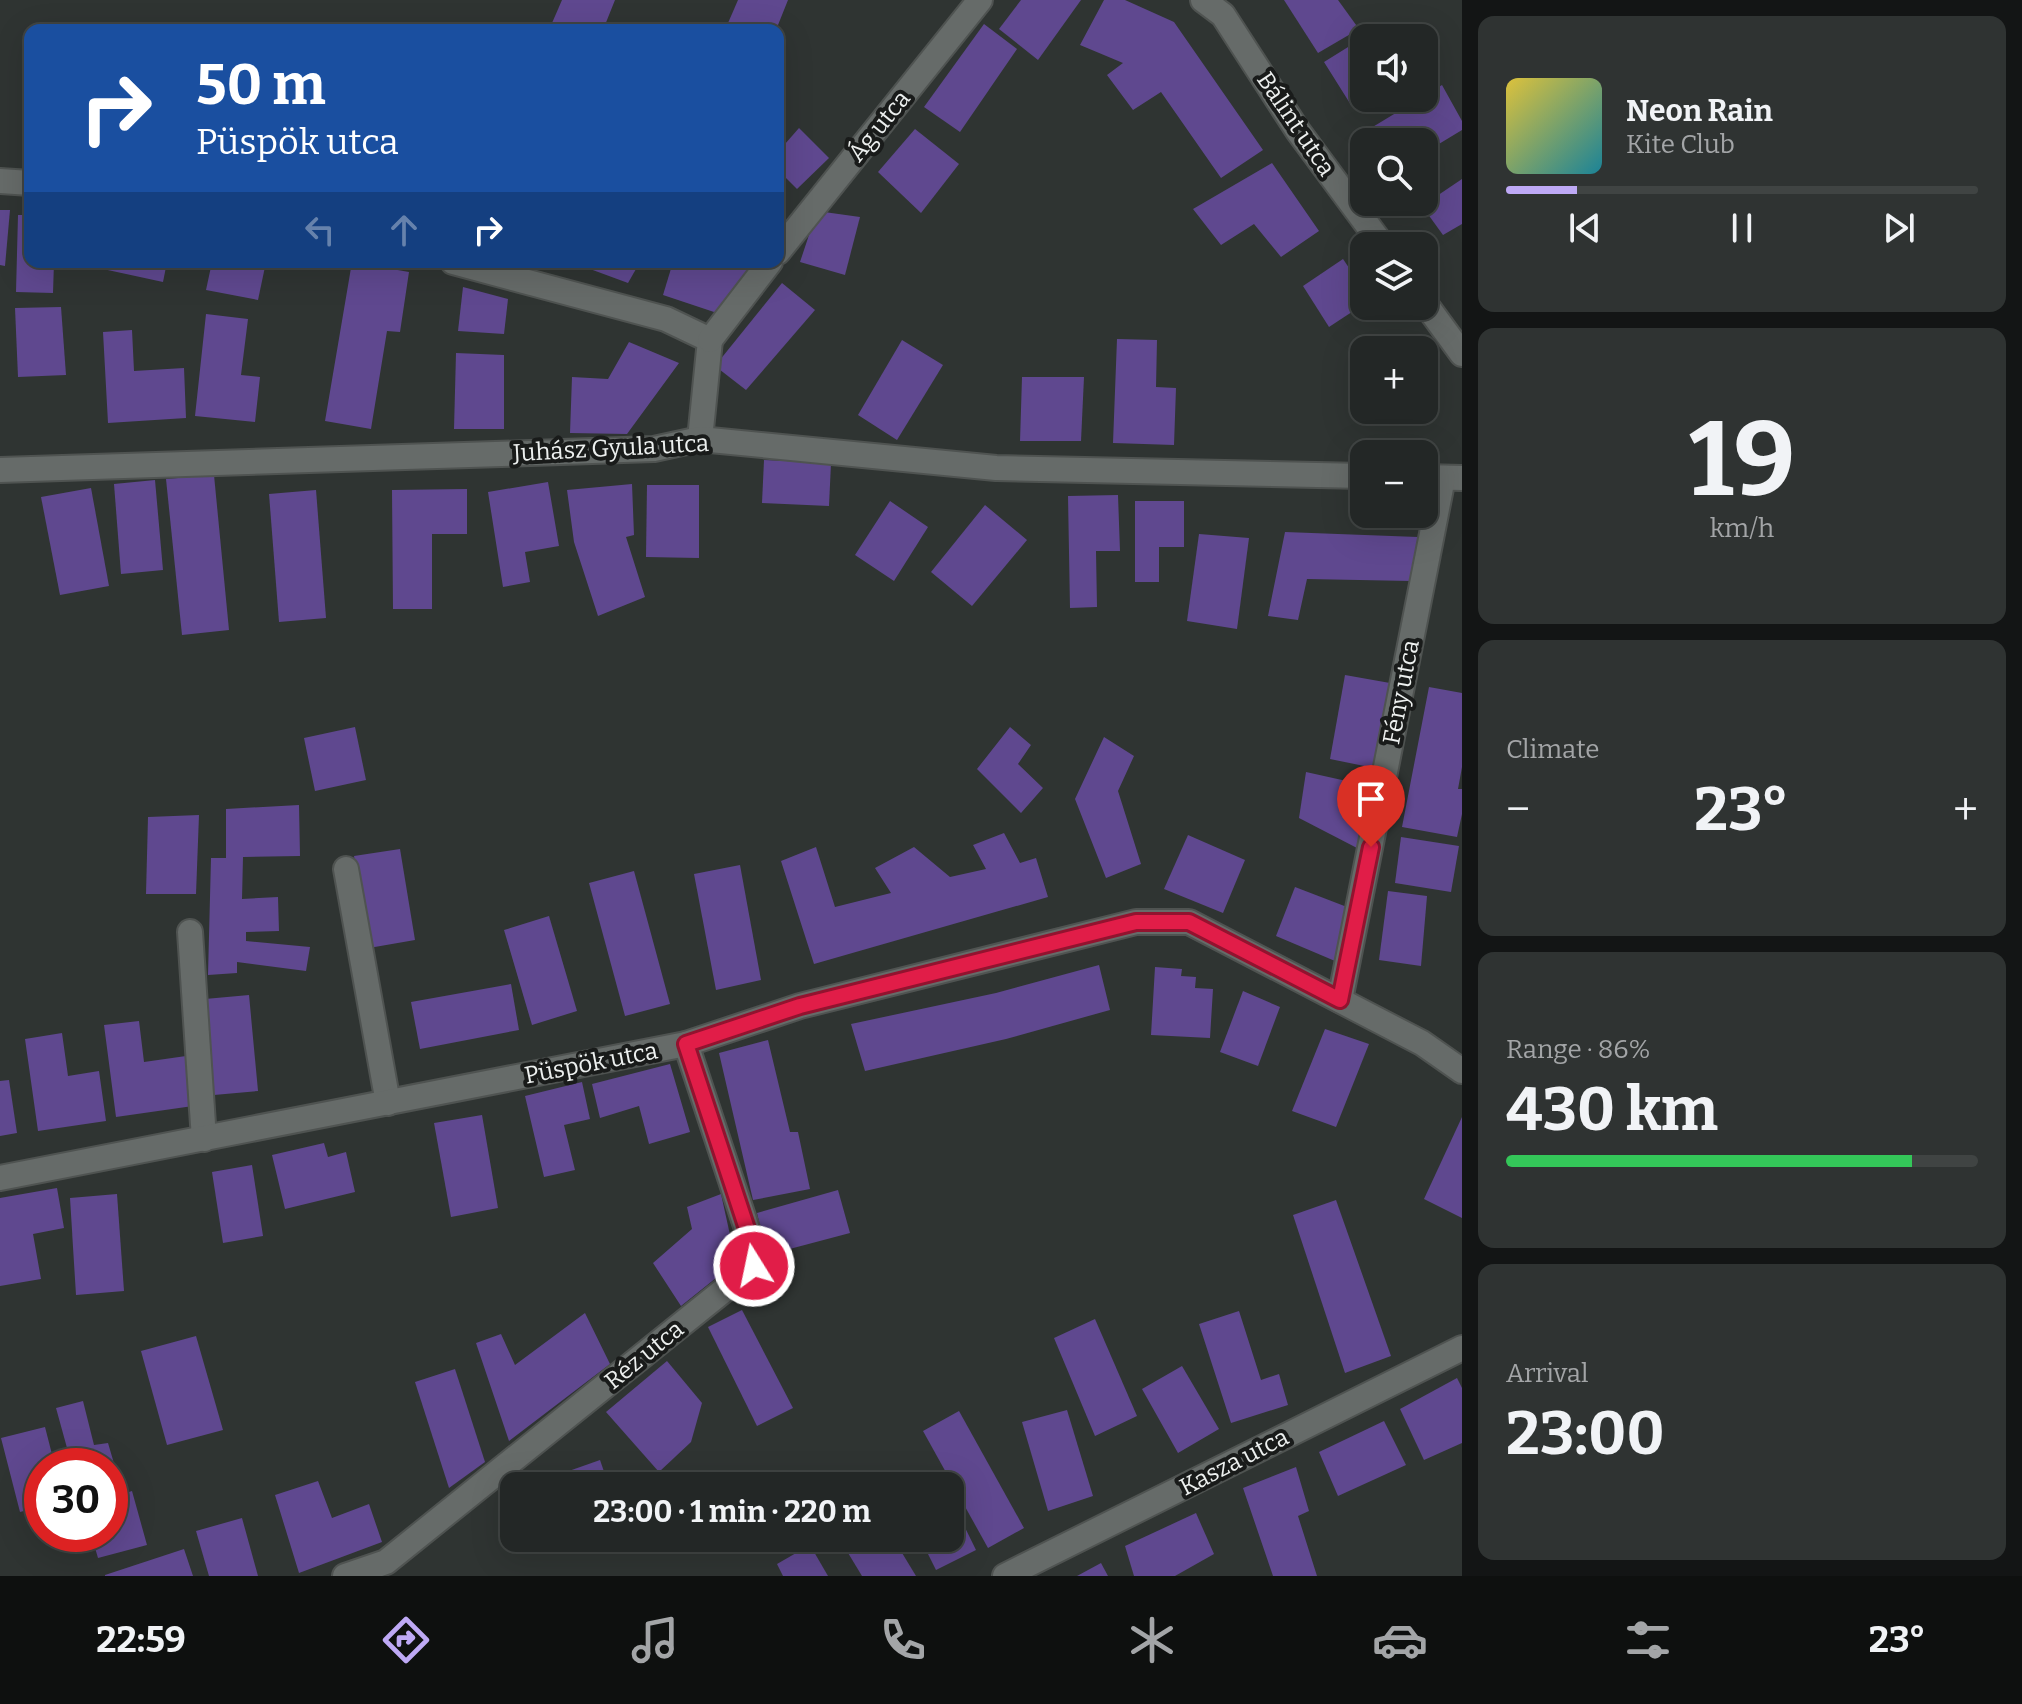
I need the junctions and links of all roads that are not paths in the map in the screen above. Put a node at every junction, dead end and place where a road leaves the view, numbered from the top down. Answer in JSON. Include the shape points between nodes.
{"nodes":[{"id":1,"x":980,"y":0,"type":"edge"},
{"id":2,"x":1203,"y":0,"type":"edge"},
{"id":3,"x":1228,"y":7,"type":"edge"},
{"id":4,"x":0,"y":181,"type":"edge"},
{"id":5,"x":24,"y":183,"type":"edge"},
{"id":6,"x":1373,"y":232,"type":"edge"},
{"id":7,"x":784,"y":245,"type":"edge"},
{"id":8,"x":475,"y":268,"type":"edge"},
{"id":9,"x":765,"y":268,"type":"edge"},
{"id":10,"x":1437,"y":320,"type":"edge"},
{"id":11,"x":710,"y":340,"type":"junction"},
{"id":12,"x":1462,"y":354,"type":"edge"},
{"id":13,"x":700,"y":439,"type":"junction"},
{"id":14,"x":0,"y":470,"type":"edge"},
{"id":15,"x":1350,"y":476,"type":"edge"},
{"id":16,"x":1443,"y":478,"type":"edge"},
{"id":17,"x":346,"y":869,"type":"dead end"},
{"id":18,"x":190,"y":932,"type":"dead end"},
{"id":19,"x":1340,"y":1000,"type":"junction"},
{"id":20,"x":686,"y":1044,"type":"junction"},
{"id":21,"x":1462,"y":1071,"type":"edge"},
{"id":22,"x":388,"y":1103,"type":"junction"},
{"id":23,"x":204,"y":1139,"type":"junction"},
{"id":24,"x":0,"y":1178,"type":"edge"},
{"id":25,"x":1462,"y":1348,"type":"edge"},
{"id":26,"x":345,"y":1576,"type":"edge"},
{"id":27,"x":1005,"y":1576,"type":"edge"}],
"edges":[{"from":1,"to":7,"type":"street","name":"Ág utca"},
{"from":2,"to":3,"type":"street"},
{"from":3,"to":6,"type":"street","name":"Bálint utca","via":[[1298,131]]},
{"from":4,"to":5,"type":"street"},
{"from":8,"to":11,"type":"street","via":[[666,319]]},
{"from":9,"to":11,"type":"street"},
{"from":10,"to":12,"type":"street"},
{"from":11,"to":13,"type":"street"},
{"from":13,"to":14,"type":"street","name":"Juhász Gyula utca","via":[[654,449]]},
{"from":13,"to":15,"type":"street","name":"Juhász Gyula utca","via":[[996,468]]},
{"from":16,"to":19,"type":"street","name":"Fény utca"},
{"from":17,"to":22,"type":"street"},
{"from":18,"to":23,"type":"street"},
{"from":19,"to":20,"type":"street","name":"Püspök utca","via":[[1189,922],[1136,922],[800,1006]]},
{"from":19,"to":21,"type":"street","name":"Püspök utca","via":[[1422,1043]]},
{"from":20,"to":22,"type":"street","name":"Püspök utca"},
{"from":20,"to":26,"type":"street","name":"Réz utca","via":[[750,1238],[754,1266],[386,1562]]},
{"from":22,"to":23,"type":"street","name":"Püspök utca"},
{"from":23,"to":24,"type":"street","name":"Püspök utca"},
{"from":25,"to":27,"type":"street","name":"Kasza utca"}]}
